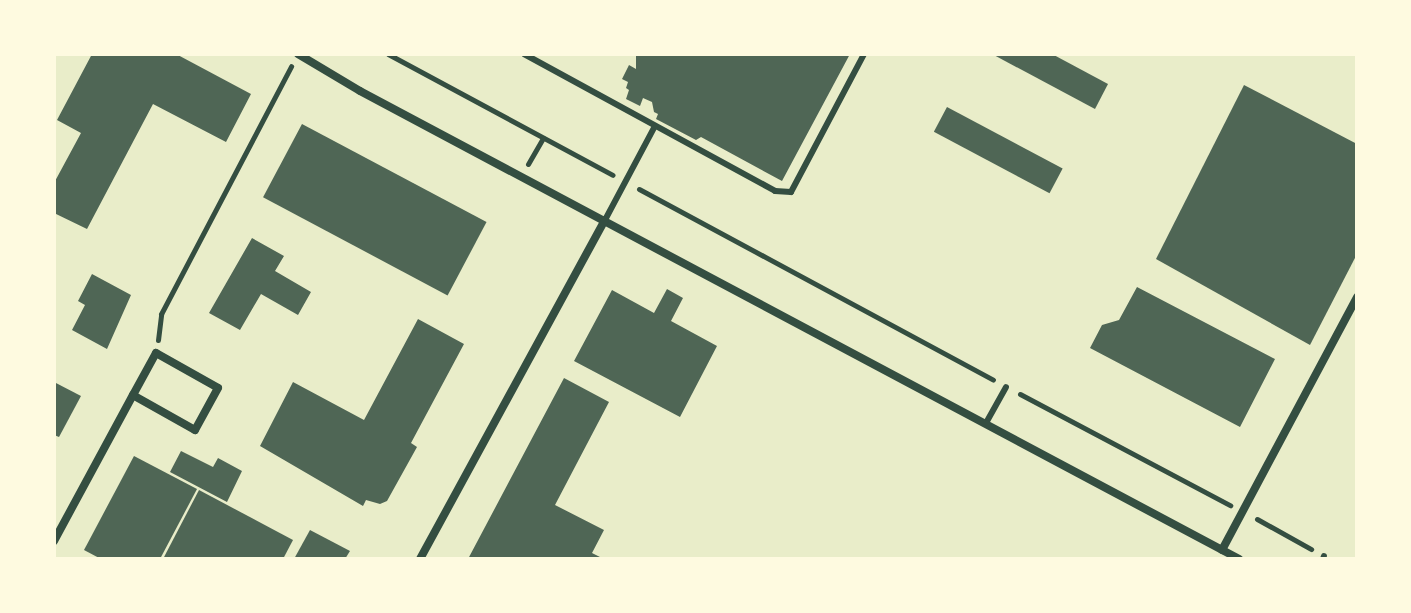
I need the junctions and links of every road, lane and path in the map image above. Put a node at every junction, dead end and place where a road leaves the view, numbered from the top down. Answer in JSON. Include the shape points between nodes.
{"nodes":[{"id":1,"x":298,"y":54,"type":"edge"},
{"id":2,"x":388,"y":54,"type":"edge"},
{"id":3,"x":524,"y":54,"type":"edge"},
{"id":4,"x":864,"y":54,"type":"edge"},
{"id":5,"x":655,"y":126,"type":"junction"},
{"id":6,"x":543,"y":138,"type":"junction"},
{"id":7,"x":521,"y":176,"type":"junction"},
{"id":8,"x":626,"y":182,"type":"junction"},
{"id":9,"x":605,"y":220,"type":"junction"},
{"id":10,"x":1357,"y":297,"type":"edge"},
{"id":11,"x":156,"y":353,"type":"junction"},
{"id":12,"x":1006,"y":387,"type":"junction"},
{"id":13,"x":133,"y":395,"type":"junction"},
{"id":14,"x":986,"y":423,"type":"junction"},
{"id":15,"x":1242,"y":511,"type":"junction"},
{"id":16,"x":54,"y":541,"type":"edge"},
{"id":17,"x":1222,"y":550,"type":"junction"},
{"id":18,"x":1323,"y":558,"type":"edge"},
{"id":19,"x":420,"y":559,"type":"edge"},
{"id":20,"x":1239,"y":559,"type":"edge"}],
"edges":[{"from":1,"to":7,"type":"street"},
{"from":1,"to":11,"type":"path","via":[[161,314]]},
{"from":2,"to":6,"type":"path"},
{"from":3,"to":5,"type":"lane"},
{"from":4,"to":5,"type":"lane","via":[[791,192],[775,191]]},
{"from":5,"to":8,"type":"lane"},
{"from":6,"to":7,"type":"path"},
{"from":6,"to":8,"type":"path"},
{"from":7,"to":9,"type":"street"},
{"from":8,"to":9,"type":"lane"},
{"from":8,"to":12,"type":"path"},
{"from":9,"to":14,"type":"street"},
{"from":9,"to":19,"type":"street"},
{"from":10,"to":15,"type":"street"},
{"from":11,"to":13,"type":"street"},
{"from":11,"to":13,"type":"street","via":[[218,388],[195,430]]},
{"from":12,"to":14,"type":"lane"},
{"from":12,"to":15,"type":"path"},
{"from":13,"to":16,"type":"street"},
{"from":14,"to":17,"type":"street"},
{"from":15,"to":17,"type":"street"},
{"from":15,"to":18,"type":"path"},
{"from":17,"to":20,"type":"street"}]}
